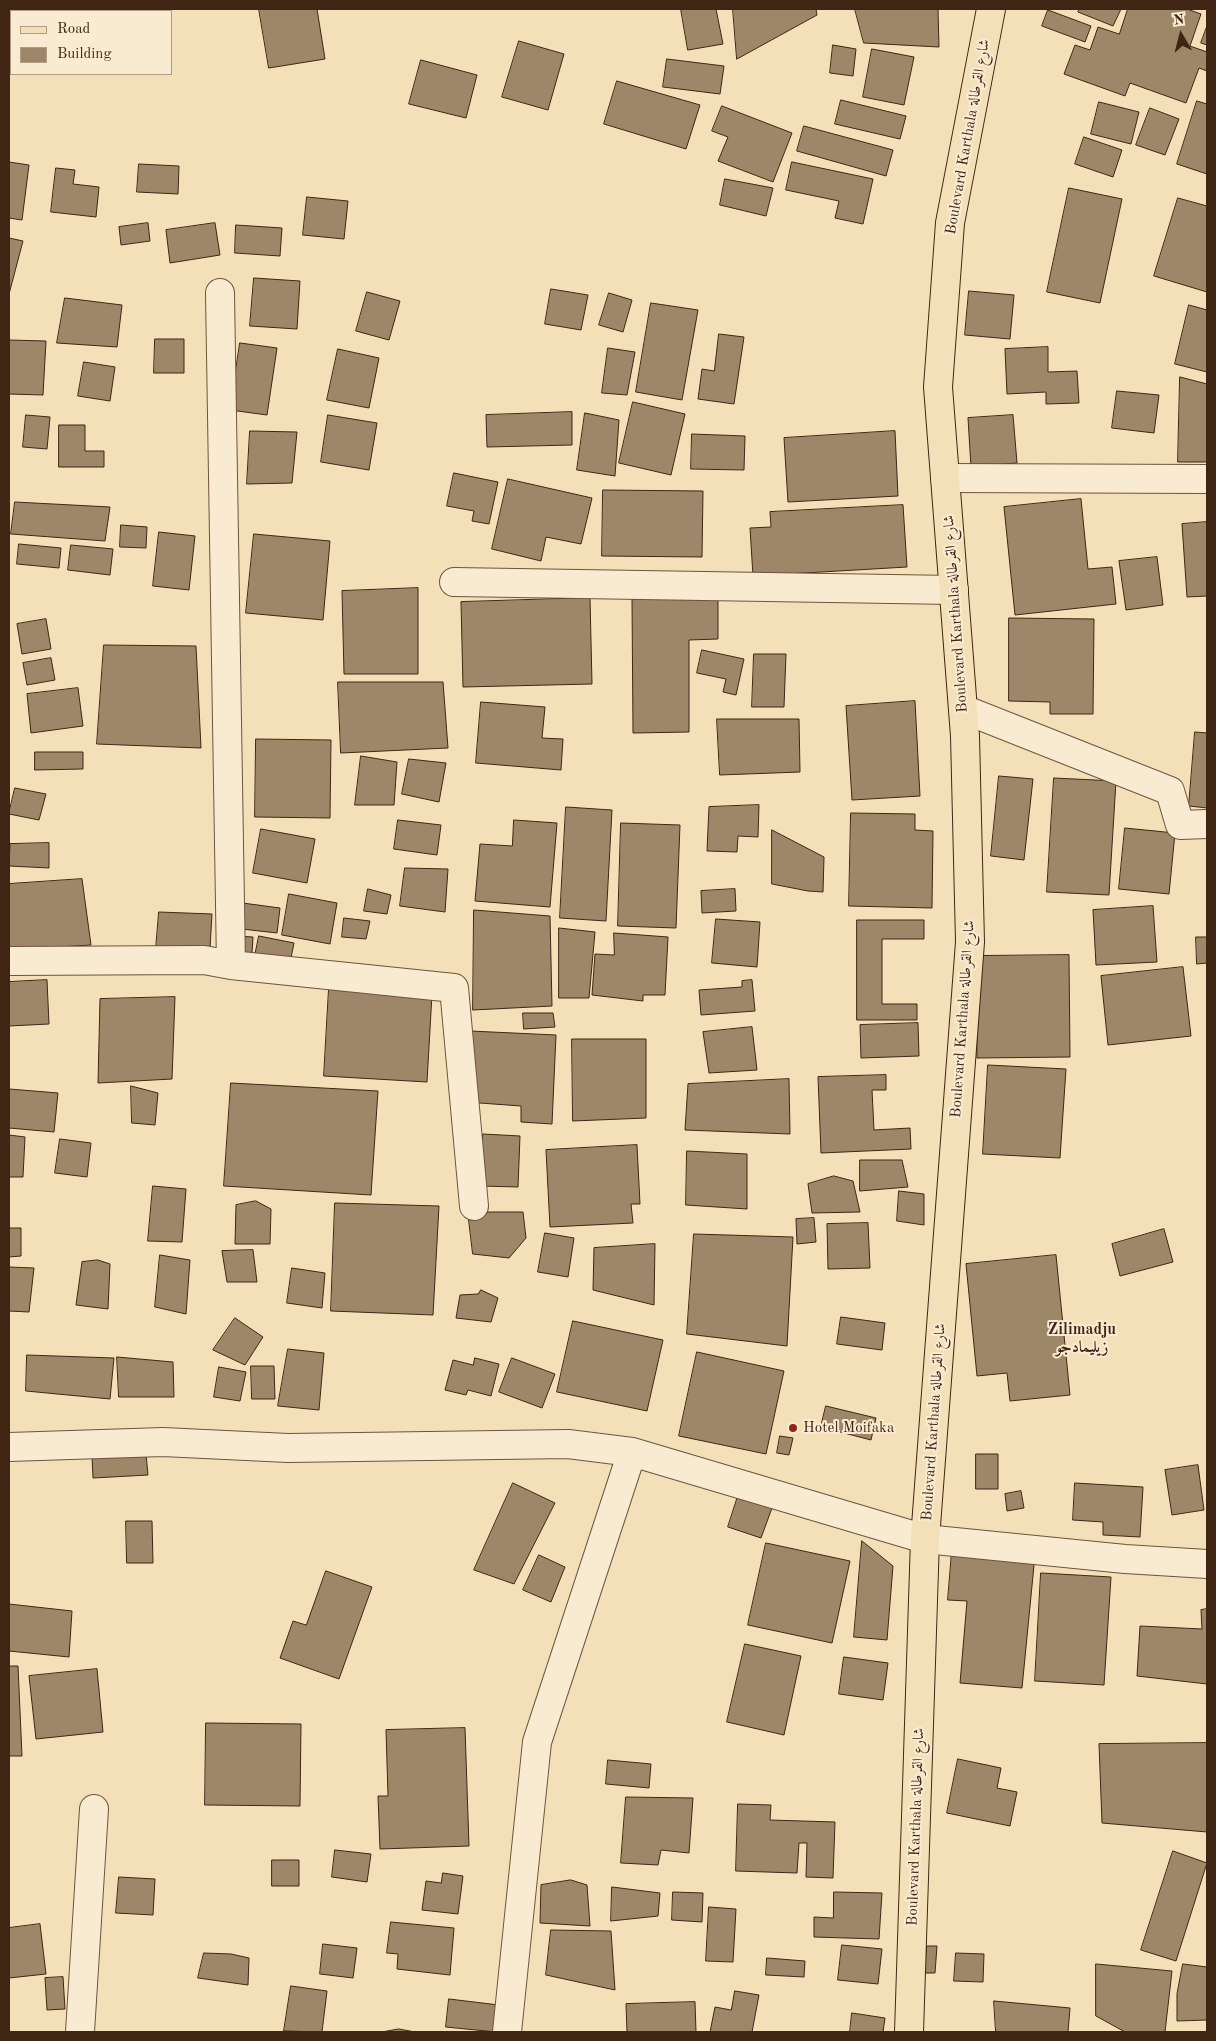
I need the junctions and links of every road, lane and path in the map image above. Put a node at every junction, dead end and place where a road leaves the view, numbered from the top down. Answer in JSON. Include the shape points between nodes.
{"nodes":[{"id":1,"x":991,"y":9,"type":"edge"},
{"id":2,"x":220,"y":293,"type":"dead end"},
{"id":3,"x":945,"y":478,"type":"junction"},
{"id":4,"x":1207,"y":479,"type":"edge"},
{"id":5,"x":454,"y":582,"type":"dead end"},
{"id":6,"x":954,"y":590,"type":"junction"},
{"id":7,"x":963,"y":709,"type":"junction"},
{"id":8,"x":1207,"y":824,"type":"edge"},
{"id":9,"x":9,"y":961,"type":"edge"},
{"id":10,"x":231,"y":965,"type":"junction"},
{"id":11,"x":474,"y":1206,"type":"dead end"},
{"id":12,"x":9,"y":1447,"type":"edge"},
{"id":13,"x":632,"y":1452,"type":"junction"},
{"id":14,"x":925,"y":1539,"type":"junction"},
{"id":15,"x":1207,"y":1564,"type":"edge"},
{"id":16,"x":94,"y":1809,"type":"dead end"},
{"id":17,"x":80,"y":2032,"type":"edge"},
{"id":18,"x":507,"y":2032,"type":"edge"},
{"id":19,"x":909,"y":2032,"type":"edge"}],
"edges":[{"from":1,"to":3,"type":"main road","name":"Boulevard Karthala شارع القرطالة","via":[[950,223],[938,387]]},
{"from":2,"to":10,"type":"street"},
{"from":3,"to":4,"type":"street"},
{"from":3,"to":6,"type":"main road","name":"Boulevard Karthala شارع القرطالة"},
{"from":5,"to":6,"type":"street"},
{"from":6,"to":7,"type":"main road","name":"Boulevard Karthala شارع القرطالة"},
{"from":7,"to":8,"type":"street","via":[[1170,791],[1180,825]]},
{"from":7,"to":14,"type":"main road","name":"Boulevard Karthala شارع القرطالة","via":[[970,942]]},
{"from":9,"to":10,"type":"street","via":[[204,960]]},
{"from":10,"to":11,"type":"street","via":[[454,988]]},
{"from":12,"to":13,"type":"street","via":[[162,1442],[288,1448],[568,1444]]},
{"from":13,"to":14,"type":"street"},
{"from":13,"to":18,"type":"street","via":[[537,1742]]},
{"from":14,"to":15,"type":"street"},
{"from":14,"to":19,"type":"main road","name":"Boulevard Karthala شارع القرطالة"},
{"from":16,"to":17,"type":"street"}]}
